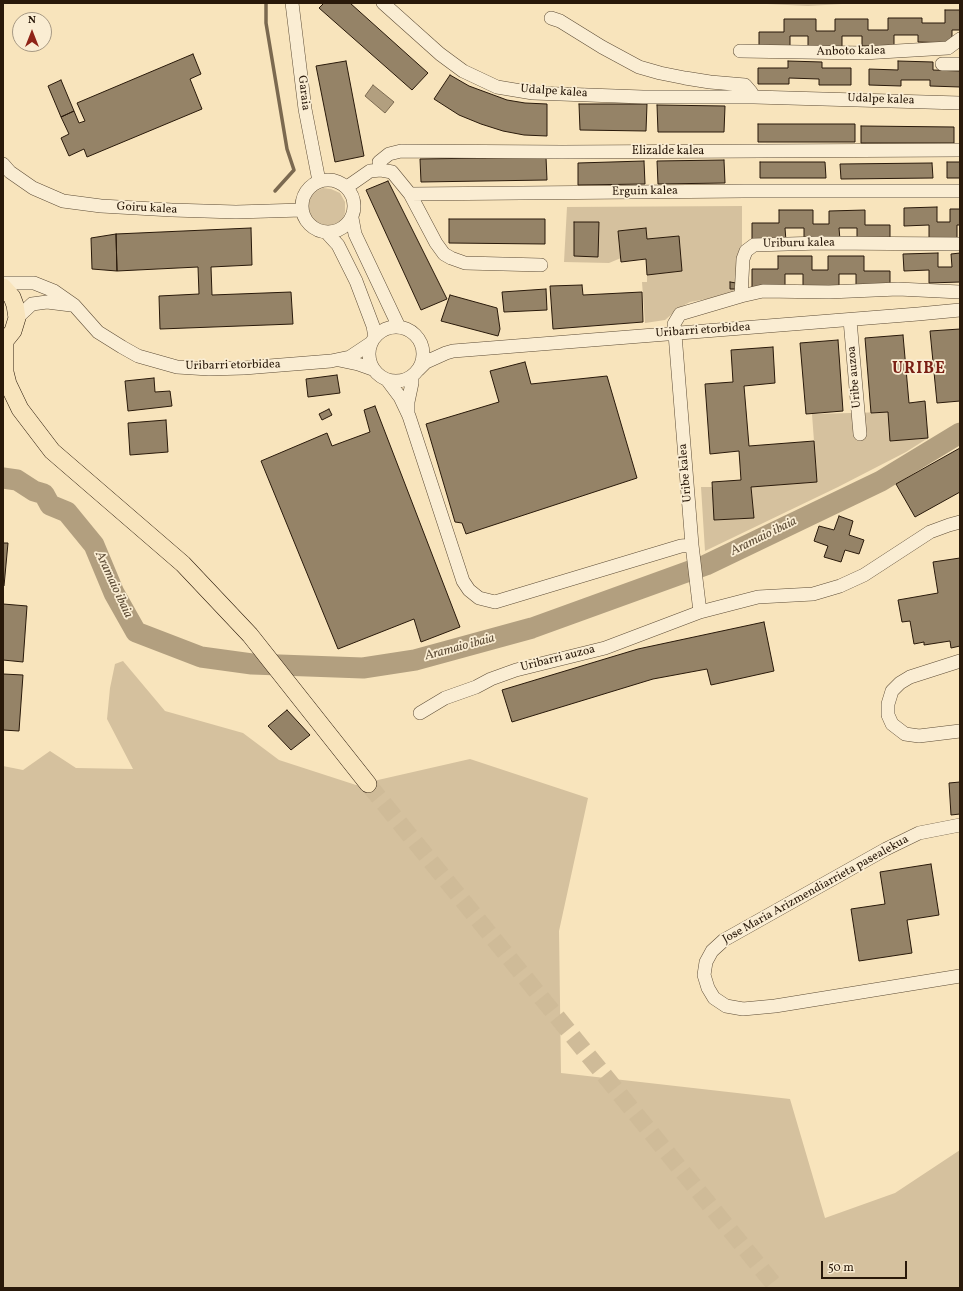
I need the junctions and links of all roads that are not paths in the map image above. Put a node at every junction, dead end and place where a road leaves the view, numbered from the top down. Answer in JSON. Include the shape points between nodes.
{"nodes":[{"id":1,"x":292,"y":3,"type":"edge"},
{"id":2,"x":383,"y":3,"type":"edge"},
{"id":3,"x":551,"y":18,"type":"dead end"},
{"id":4,"x":960,"y":39,"type":"edge"},
{"id":5,"x":740,"y":51,"type":"dead end"},
{"id":6,"x":942,"y":64,"type":"dead end"},
{"id":7,"x":960,"y":64,"type":"edge"},
{"id":8,"x":754,"y":97,"type":"junction"},
{"id":9,"x":960,"y":103,"type":"edge"},
{"id":10,"x":960,"y":150,"type":"edge"},
{"id":11,"x":379,"y":162,"type":"dead end"},
{"id":12,"x":3,"y":164,"type":"edge"},
{"id":13,"x":319,"y":181,"type":"junction"},
{"id":14,"x":346,"y":187,"type":"junction"},
{"id":15,"x":960,"y":191,"type":"edge"},
{"id":16,"x":410,"y":194,"type":"junction"},
{"id":17,"x":302,"y":210,"type":"junction"},
{"id":18,"x":352,"y":218,"type":"junction"},
{"id":19,"x":327,"y":233,"type":"junction"},
{"id":20,"x":960,"y":244,"type":"edge"},
{"id":21,"x":541,"y":265,"type":"dead end"},
{"id":22,"x":3,"y":283,"type":"edge"},
{"id":23,"x":3,"y":287,"type":"edge"},
{"id":24,"x":960,"y":292,"type":"edge"},
{"id":25,"x":741,"y":296,"type":"junction"},
{"id":26,"x":74,"y":305,"type":"junction"},
{"id":27,"x":960,"y":310,"type":"edge"},
{"id":28,"x":17,"y":318,"type":"junction"},
{"id":29,"x":850,"y":320,"type":"junction"},
{"id":30,"x":399,"y":327,"type":"junction"},
{"id":31,"x":675,"y":334,"type":"junction"},
{"id":32,"x":416,"y":336,"type":"junction"},
{"id":33,"x":373,"y":340,"type":"junction"},
{"id":34,"x":4,"y":342,"type":"edge"},
{"id":35,"x":446,"y":353,"type":"junction"},
{"id":36,"x":339,"y":360,"type":"junction"},
{"id":37,"x":372,"y":369,"type":"junction"},
{"id":38,"x":4,"y":371,"type":"edge"},
{"id":39,"x":415,"y":373,"type":"junction"},
{"id":40,"x":388,"y":381,"type":"junction"},
{"id":41,"x":409,"y":416,"type":"junction"},
{"id":42,"x":860,"y":434,"type":"dead end"},
{"id":43,"x":960,"y":522,"type":"edge"},
{"id":44,"x":692,"y":545,"type":"junction"},
{"id":45,"x":700,"y":612,"type":"junction"},
{"id":46,"x":960,"y":661,"type":"edge"},
{"id":47,"x":420,"y":713,"type":"dead end"},
{"id":48,"x":960,"y":731,"type":"edge"},
{"id":49,"x":368,"y":784,"type":"tunnel mouth"},
{"id":50,"x":960,"y":825,"type":"edge"},
{"id":51,"x":960,"y":976,"type":"edge"}],
"edges":[{"from":1,"to":13,"type":"street","name":"Garaia","via":[[305,109]]},
{"from":2,"to":8,"type":"street","name":"Udalpe kalea","via":[[440,54],[463,70],[497,87],[533,93],[642,97]]},
{"from":3,"to":8,"type":"street","via":[[639,67],[685,78],[745,85]]},
{"from":4,"to":5,"type":"street","name":"Anboto kalea","via":[[948,48],[863,53]]},
{"from":6,"to":7,"type":"street"},
{"from":8,"to":9,"type":"street","name":"Udalpe kalea"},
{"from":10,"to":11,"type":"street","name":"Elizalde kalea","via":[[401,151],[389,154]]},
{"from":12,"to":17,"type":"street","name":"Goiru kalea","via":[[33,188],[64,201],[172,210]]},
{"from":13,"to":14,"type":"street","via":[[334,180]]},
{"from":13,"to":17,"type":"street","via":[[305,193]]},
{"from":14,"to":16,"type":"street","via":[[370,171],[381,170],[392,172]]},
{"from":14,"to":18,"type":"street","via":[[351,192],[355,205]]},
{"from":15,"to":16,"type":"street","name":"Erguin kalea"},
{"from":16,"to":21,"type":"street","via":[[436,243],[444,254],[451,258],[465,263]]},
{"from":17,"to":19,"type":"street","via":[[313,228]]},
{"from":18,"to":19,"type":"street","via":[[342,229]]},
{"from":18,"to":30,"type":"street","via":[[355,234]]},
{"from":19,"to":33,"type":"street","via":[[338,245],[356,281],[373,326]]},
{"from":20,"to":25,"type":"street","name":"Uriburu kalea","via":[[754,245],[746,251],[743,259]]},
{"from":22,"to":26,"type":"street","name":"Uribarri etorbidea","via":[[34,283],[54,291]]},
{"from":23,"to":28,"type":"main road","via":[[12,297]]},
{"from":24,"to":25,"type":"street","via":[[763,291]]},
{"from":25,"to":31,"type":"street","via":[[680,314],[674,324]]},
{"from":26,"to":28,"type":"street","via":[[46,302],[32,304]]},
{"from":26,"to":36,"type":"street","name":"Uribarri etorbidea","via":[[98,332],[122,347],[138,356],[177,367],[244,368]]},
{"from":27,"to":29,"type":"street","name":"Uribarri etorbidea"},
{"from":28,"to":34,"type":"main road","via":[[13,331]]},
{"from":29,"to":31,"type":"street","name":"Uribarri etorbidea"},
{"from":29,"to":42,"type":"street","name":"Uribe auzoa"},
{"from":30,"to":32,"type":"street"},
{"from":30,"to":33,"type":"street","via":[[382,331]]},
{"from":31,"to":35,"type":"street","name":"Uribarri etorbidea"},
{"from":31,"to":44,"type":"street","name":"Uribe kalea"},
{"from":32,"to":35,"type":"street"},
{"from":32,"to":39,"type":"street","via":[[423,353],[422,362]]},
{"from":33,"to":36,"type":"street","via":[[350,357]]},
{"from":33,"to":37,"type":"street","via":[[368,351]]},
{"from":34,"to":38,"type":"main road"},
{"from":35,"to":39,"type":"street","via":[[426,362]]},
{"from":36,"to":37,"type":"street"},
{"from":37,"to":40,"type":"street"},
{"from":38,"to":49,"type":"main road","via":[[20,409],[52,451],[183,564],[250,635]]},
{"from":39,"to":40,"type":"street","via":[[401,381]]},
{"from":39,"to":41,"type":"street","via":[[408,402]]},
{"from":40,"to":41,"type":"street","via":[[400,396]]},
{"from":41,"to":44,"type":"street","via":[[463,581],[479,598],[495,602],[684,545]]},
{"from":43,"to":45,"type":"street","name":"Uribarri auzoa","via":[[930,532],[864,575],[840,586],[813,594],[758,597]]},
{"from":44,"to":45,"type":"street","name":"Uribe kalea"},
{"from":45,"to":47,"type":"street","name":"Uribarri auzoa","via":[[605,648],[490,679],[445,698]]},
{"from":46,"to":48,"type":"street","via":[[910,677],[892,691],[888,704],[892,724],[905,734],[919,736]]},
{"from":50,"to":51,"type":"street","name":"Jose Maria Arizmendiarrieta pasealekua","via":[[919,832],[724,940],[712,951],[706,962],[704,975],[714,998],[726,1006],[744,1009]]}]}
